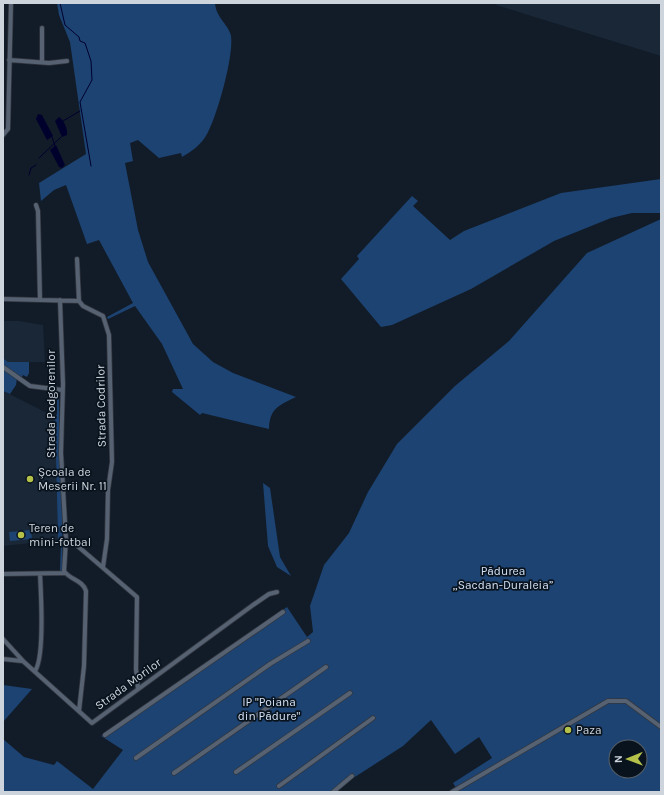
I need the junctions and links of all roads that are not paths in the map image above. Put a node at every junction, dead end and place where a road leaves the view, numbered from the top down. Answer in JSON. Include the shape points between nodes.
{"nodes":[{"id":1,"x":11,"y":3,"type":"edge"},
{"id":2,"x":42,"y":28,"type":"dead end"},
{"id":3,"x":9,"y":60,"type":"junction"},
{"id":4,"x":68,"y":61,"type":"dead end"},
{"id":5,"x":42,"y":62,"type":"junction"},
{"id":6,"x":3,"y":135,"type":"edge"},
{"id":7,"x":36,"y":205,"type":"dead end"},
{"id":8,"x":77,"y":259,"type":"dead end"},
{"id":9,"x":3,"y":299,"type":"edge"},
{"id":10,"x":40,"y":300,"type":"junction"},
{"id":11,"x":60,"y":300,"type":"junction"},
{"id":12,"x":79,"y":301,"type":"junction"},
{"id":13,"x":3,"y":367,"type":"edge"},
{"id":14,"x":62,"y":390,"type":"junction"},
{"id":15,"x":66,"y":540,"type":"junction"},
{"id":16,"x":104,"y":567,"type":"junction"},
{"id":17,"x":65,"y":573,"type":"junction"},
{"id":18,"x":3,"y":574,"type":"edge"},
{"id":19,"x":40,"y":574,"type":"junction"},
{"id":20,"x":277,"y":592,"type":"dead end"},
{"id":21,"x":284,"y":612,"type":"dead end"},
{"id":22,"x":3,"y":639,"type":"edge"},
{"id":23,"x":308,"y":641,"type":"dead end"},
{"id":24,"x":3,"y":659,"type":"edge"},
{"id":25,"x":24,"y":662,"type":"junction"},
{"id":26,"x":326,"y":667,"type":"dead end"},
{"id":27,"x":35,"y":671,"type":"junction"},
{"id":28,"x":138,"y":689,"type":"junction"},
{"id":29,"x":350,"y":693,"type":"dead end"},
{"id":30,"x":79,"y":711,"type":"junction"},
{"id":31,"x":373,"y":718,"type":"dead end"},
{"id":32,"x":661,"y":727,"type":"edge"},
{"id":33,"x":105,"y":735,"type":"dead end"},
{"id":34,"x":136,"y":758,"type":"dead end"},
{"id":35,"x":174,"y":772,"type":"dead end"},
{"id":36,"x":236,"y":772,"type":"dead end"},
{"id":37,"x":352,"y":776,"type":"dead end"},
{"id":38,"x":279,"y":786,"type":"dead end"},
{"id":39,"x":333,"y":792,"type":"edge"},
{"id":40,"x":452,"y":792,"type":"edge"}],
"edges":[{"from":1,"to":3,"type":"street"},
{"from":2,"to":5,"type":"street"},
{"from":3,"to":5,"type":"street"},
{"from":3,"to":6,"type":"street","via":[[8,129]]},
{"from":4,"to":5,"type":"street"},
{"from":7,"to":10,"type":"street"},
{"from":8,"to":12,"type":"street"},
{"from":9,"to":10,"type":"street"},
{"from":10,"to":11,"type":"street"},
{"from":11,"to":12,"type":"street"},
{"from":11,"to":14,"type":"street","name":"Strada Podgorenilor"},
{"from":12,"to":16,"type":"street","name":"Strada Codrilor","via":[[83,306],[103,316],[109,335],[112,401],[111,468]]},
{"from":13,"to":14,"type":"street","via":[[30,386]]},
{"from":14,"to":15,"type":"street","name":"Strada Podgorenilor","via":[[61,453]]},
{"from":15,"to":16,"type":"street","via":[[74,543]]},
{"from":15,"to":17,"type":"street","name":"Strada Podgorenilor"},
{"from":16,"to":28,"type":"street","via":[[137,596]]},
{"from":17,"to":19,"type":"street"},
{"from":17,"to":30,"type":"street","via":[[83,584],[86,591],[84,666]]},
{"from":18,"to":19,"type":"street"},
{"from":19,"to":27,"type":"street","via":[[41,640],[39,662]]},
{"from":20,"to":28,"type":"street","name":"Strada Morilor","via":[[269,594],[253,605]]},
{"from":21,"to":33,"type":"street"},
{"from":22,"to":25,"type":"street","name":"Strada Morilor"},
{"from":23,"to":34,"type":"street","via":[[270,664]]},
{"from":24,"to":25,"type":"street"},
{"from":25,"to":27,"type":"street","name":"Strada Morilor"},
{"from":26,"to":35,"type":"street"},
{"from":27,"to":30,"type":"street","name":"Strada Morilor"},
{"from":28,"to":30,"type":"street","name":"Strada Morilor","via":[[92,723]]},
{"from":29,"to":36,"type":"street"},
{"from":31,"to":38,"type":"street"},
{"from":32,"to":40,"type":"street","via":[[626,702],[608,701]]},
{"from":37,"to":39,"type":"street"}]}
